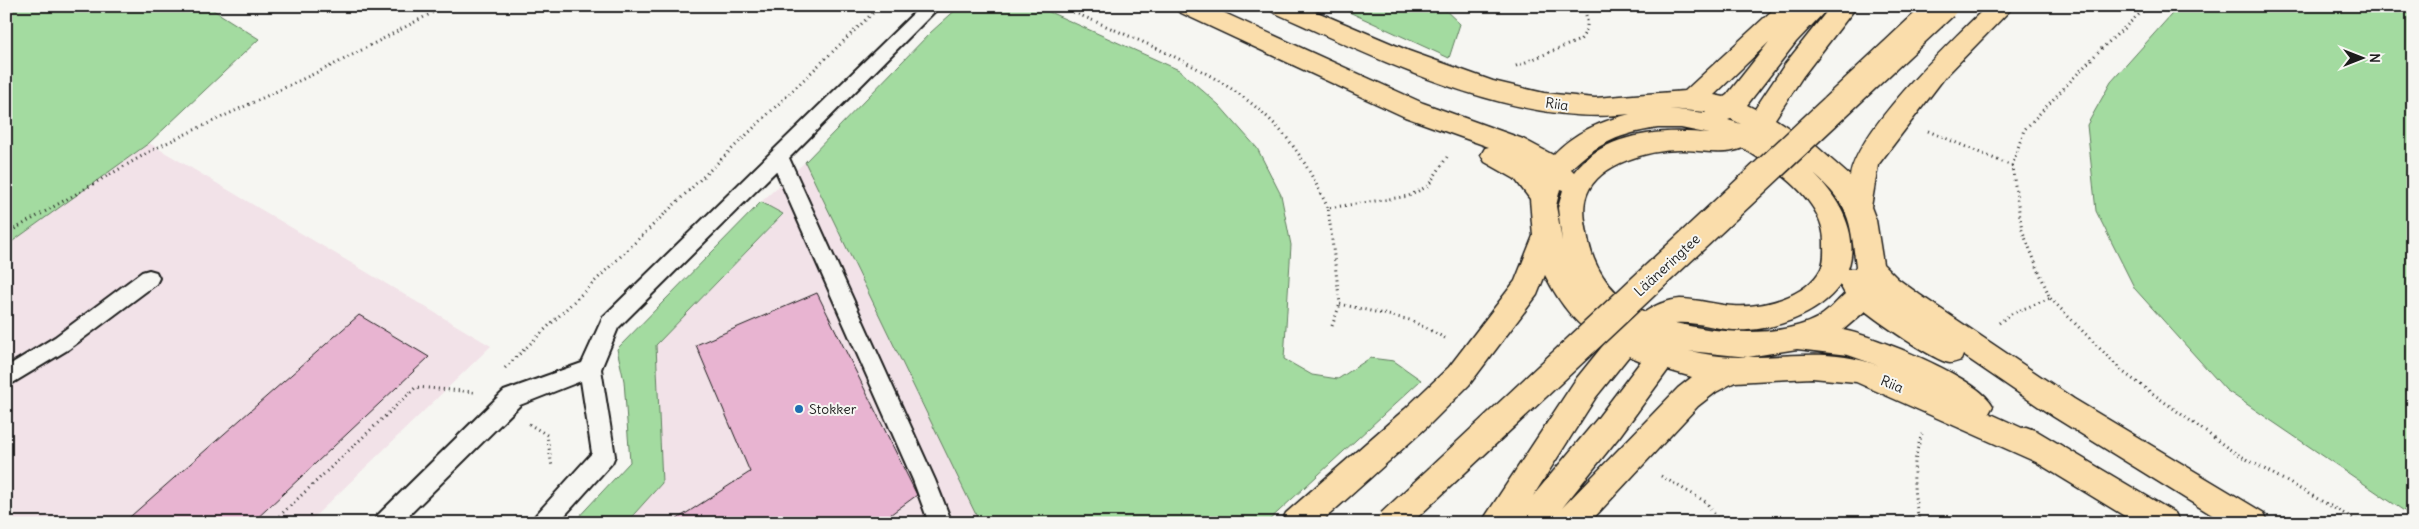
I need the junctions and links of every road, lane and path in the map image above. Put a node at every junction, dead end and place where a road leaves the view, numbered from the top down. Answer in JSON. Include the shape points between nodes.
{"nodes":[{"id":1,"x":445,"y":6,"type":"edge"},
{"id":2,"x":880,"y":6,"type":"edge"},
{"id":3,"x":932,"y":6,"type":"edge"},
{"id":4,"x":1060,"y":6,"type":"edge"},
{"id":5,"x":1187,"y":6,"type":"edge"},
{"id":6,"x":1282,"y":6,"type":"edge"},
{"id":7,"x":1583,"y":6,"type":"edge"},
{"id":8,"x":1792,"y":6,"type":"edge"},
{"id":9,"x":1818,"y":6,"type":"edge"},
{"id":10,"x":1845,"y":6,"type":"edge"},
{"id":11,"x":1943,"y":6,"type":"edge"},
{"id":12,"x":2002,"y":6,"type":"edge"},
{"id":13,"x":2148,"y":6,"type":"edge"},
{"id":14,"x":1513,"y":68,"type":"dead end"},
{"id":15,"x":1428,"y":70,"type":"junction"},
{"id":16,"x":1728,"y":108,"type":"junction"},
{"id":17,"x":1416,"y":111,"type":"junction"},
{"id":18,"x":1695,"y":111,"type":"junction"},
{"id":19,"x":1613,"y":127,"type":"junction"},
{"id":20,"x":1922,"y":128,"type":"dead end"},
{"id":21,"x":1751,"y":129,"type":"junction"},
{"id":22,"x":1453,"y":147,"type":"dead end"},
{"id":23,"x":779,"y":156,"type":"junction"},
{"id":24,"x":2012,"y":166,"type":"junction"},
{"id":25,"x":1555,"y":168,"type":"junction"},
{"id":26,"x":1576,"y":188,"type":"junction"},
{"id":27,"x":1543,"y":197,"type":"junction"},
{"id":28,"x":1858,"y":206,"type":"junction"},
{"id":29,"x":1328,"y":208,"type":"junction"},
{"id":30,"x":6,"y":234,"type":"edge"},
{"id":31,"x":1547,"y":236,"type":"junction"},
{"id":32,"x":1838,"y":263,"type":"junction"},
{"id":33,"x":149,"y":278,"type":"dead end"},
{"id":34,"x":1866,"y":281,"type":"junction"},
{"id":35,"x":2050,"y":298,"type":"junction"},
{"id":36,"x":1340,"y":304,"type":"junction"},
{"id":37,"x":1332,"y":326,"type":"dead end"},
{"id":38,"x":1992,"y":329,"type":"dead end"},
{"id":39,"x":1634,"y":333,"type":"junction"},
{"id":40,"x":1800,"y":338,"type":"junction"},
{"id":41,"x":1686,"y":340,"type":"junction"},
{"id":42,"x":1449,"y":341,"type":"dead end"},
{"id":43,"x":1662,"y":356,"type":"junction"},
{"id":44,"x":590,"y":368,"type":"junction"},
{"id":45,"x":1732,"y":370,"type":"junction"},
{"id":46,"x":500,"y":372,"type":"dead end"},
{"id":47,"x":6,"y":378,"type":"edge"},
{"id":48,"x":1923,"y":433,"type":"dead end"},
{"id":49,"x":2040,"y":450,"type":"junction"},
{"id":50,"x":1660,"y":475,"type":"dead end"},
{"id":51,"x":385,"y":523,"type":"edge"},
{"id":52,"x":543,"y":523,"type":"edge"},
{"id":53,"x":941,"y":523,"type":"edge"},
{"id":54,"x":1297,"y":523,"type":"edge"},
{"id":55,"x":1391,"y":523,"type":"edge"},
{"id":56,"x":1498,"y":523,"type":"edge"},
{"id":57,"x":1530,"y":523,"type":"edge"},
{"id":58,"x":1568,"y":523,"type":"edge"},
{"id":59,"x":1721,"y":523,"type":"edge"},
{"id":60,"x":1920,"y":523,"type":"edge"},
{"id":61,"x":2164,"y":523,"type":"edge"},
{"id":62,"x":2253,"y":523,"type":"edge"},
{"id":63,"x":2360,"y":523,"type":"edge"}],
"edges":[{"from":1,"to":30,"type":"path","via":[[339,62],[156,148]]},
{"from":2,"to":46,"type":"path"},
{"from":3,"to":23,"type":"lane"},
{"from":4,"to":29,"type":"path","via":[[1168,56],[1227,88],[1271,120],[1307,166]]},
{"from":5,"to":17,"type":"highway"},
{"from":6,"to":15,"type":"highway","name":"Riia"},
{"from":7,"to":14,"type":"path","via":[[1589,22],[1580,40]]},
{"from":8,"to":18,"type":"highway","via":[[1705,90]]},
{"from":9,"to":16,"type":"highway"},
{"from":10,"to":21,"type":"highway"},
{"from":11,"to":55,"type":"highway","name":"Lääneringtee","bridge":true},
{"from":12,"to":28,"type":"highway","via":[[1936,71],[1889,129],[1865,163]]},
{"from":13,"to":24,"type":"path","via":[[2100,50],[2024,130]]},
{"from":15,"to":18,"type":"highway","name":"Riia","via":[[1502,93],[1560,105],[1606,107],[1666,100]]},
{"from":15,"to":19,"type":"highway","name":"Riia","via":[[1468,94],[1513,114],[1553,123]]},
{"from":16,"to":18,"type":"highway"},
{"from":16,"to":21,"type":"highway"},
{"from":17,"to":25,"type":"highway","via":[[1488,135]]},
{"from":17,"to":27,"type":"highway","via":[[1524,172]]},
{"from":18,"to":19,"type":"highway"},
{"from":18,"to":21,"type":"highway","via":[[1729,129]]},
{"from":19,"to":25,"type":"highway","via":[[1580,143]]},
{"from":20,"to":24,"type":"path"},
{"from":21,"to":26,"type":"highway","via":[[1733,143],[1678,140],[1646,144],[1619,153],[1594,168]]},
{"from":21,"to":28,"type":"highway","via":[[1789,139],[1840,183]]},
{"from":21,"to":32,"type":"highway","via":[[1816,191],[1830,214],[1840,244]]},
{"from":22,"to":29,"type":"path","via":[[1428,186],[1408,196]]},
{"from":23,"to":44,"type":"lane","via":[[610,323]]},
{"from":23,"to":53,"type":"lane"},
{"from":24,"to":35,"type":"path","via":[[2022,230]]},
{"from":25,"to":26,"type":"highway"},
{"from":25,"to":27,"type":"highway"},
{"from":26,"to":39,"type":"highway","via":[[1571,210],[1582,268],[1606,301],[1625,316]]},
{"from":27,"to":31,"type":"highway"},
{"from":28,"to":34,"type":"highway","via":[[1870,242]]},
{"from":29,"to":36,"type":"path"},
{"from":31,"to":39,"type":"highway","via":[[1558,273],[1570,297],[1585,314]]},
{"from":31,"to":54,"type":"highway","via":[[1527,287],[1459,376]]},
{"from":32,"to":34,"type":"highway"},
{"from":32,"to":39,"type":"highway","via":[[1832,277],[1808,299],[1780,312],[1738,318],[1667,312]]},
{"from":33,"to":47,"type":"lane","via":[[62,343]]},
{"from":34,"to":40,"type":"highway","via":[[1840,320]]},
{"from":34,"to":62,"type":"highway","via":[[1884,312],[1973,364],[2064,408]]},
{"from":35,"to":38,"type":"path","via":[[2011,314]]},
{"from":35,"to":63,"type":"path","via":[[2122,372],[2232,451]]},
{"from":36,"to":37,"type":"path"},
{"from":36,"to":42,"type":"path","via":[[1410,320]]},
{"from":39,"to":41,"type":"highway"},
{"from":39,"to":43,"type":"highway"},
{"from":39,"to":56,"type":"highway","via":[[1606,361]]},
{"from":40,"to":41,"type":"highway","via":[[1722,344]]},
{"from":40,"to":49,"type":"highway","name":"Riia","via":[[1847,343],[1895,359],[1977,406]]},
{"from":41,"to":43,"type":"highway"},
{"from":43,"to":45,"type":"highway"},
{"from":43,"to":57,"type":"highway"},
{"from":44,"to":51,"type":"lane","via":[[512,398]]},
{"from":44,"to":52,"type":"lane","via":[[604,456]]},
{"from":45,"to":49,"type":"highway","name":"Riia","via":[[1822,366],[1852,369],[1891,382]]},
{"from":45,"to":58,"type":"highway","via":[[1706,383],[1688,397]]},
{"from":48,"to":60,"type":"path","via":[[1913,458],[1912,495]]},
{"from":49,"to":61,"type":"highway","name":"Riia"},
{"from":50,"to":59,"type":"path","via":[[1706,502]]}]}
